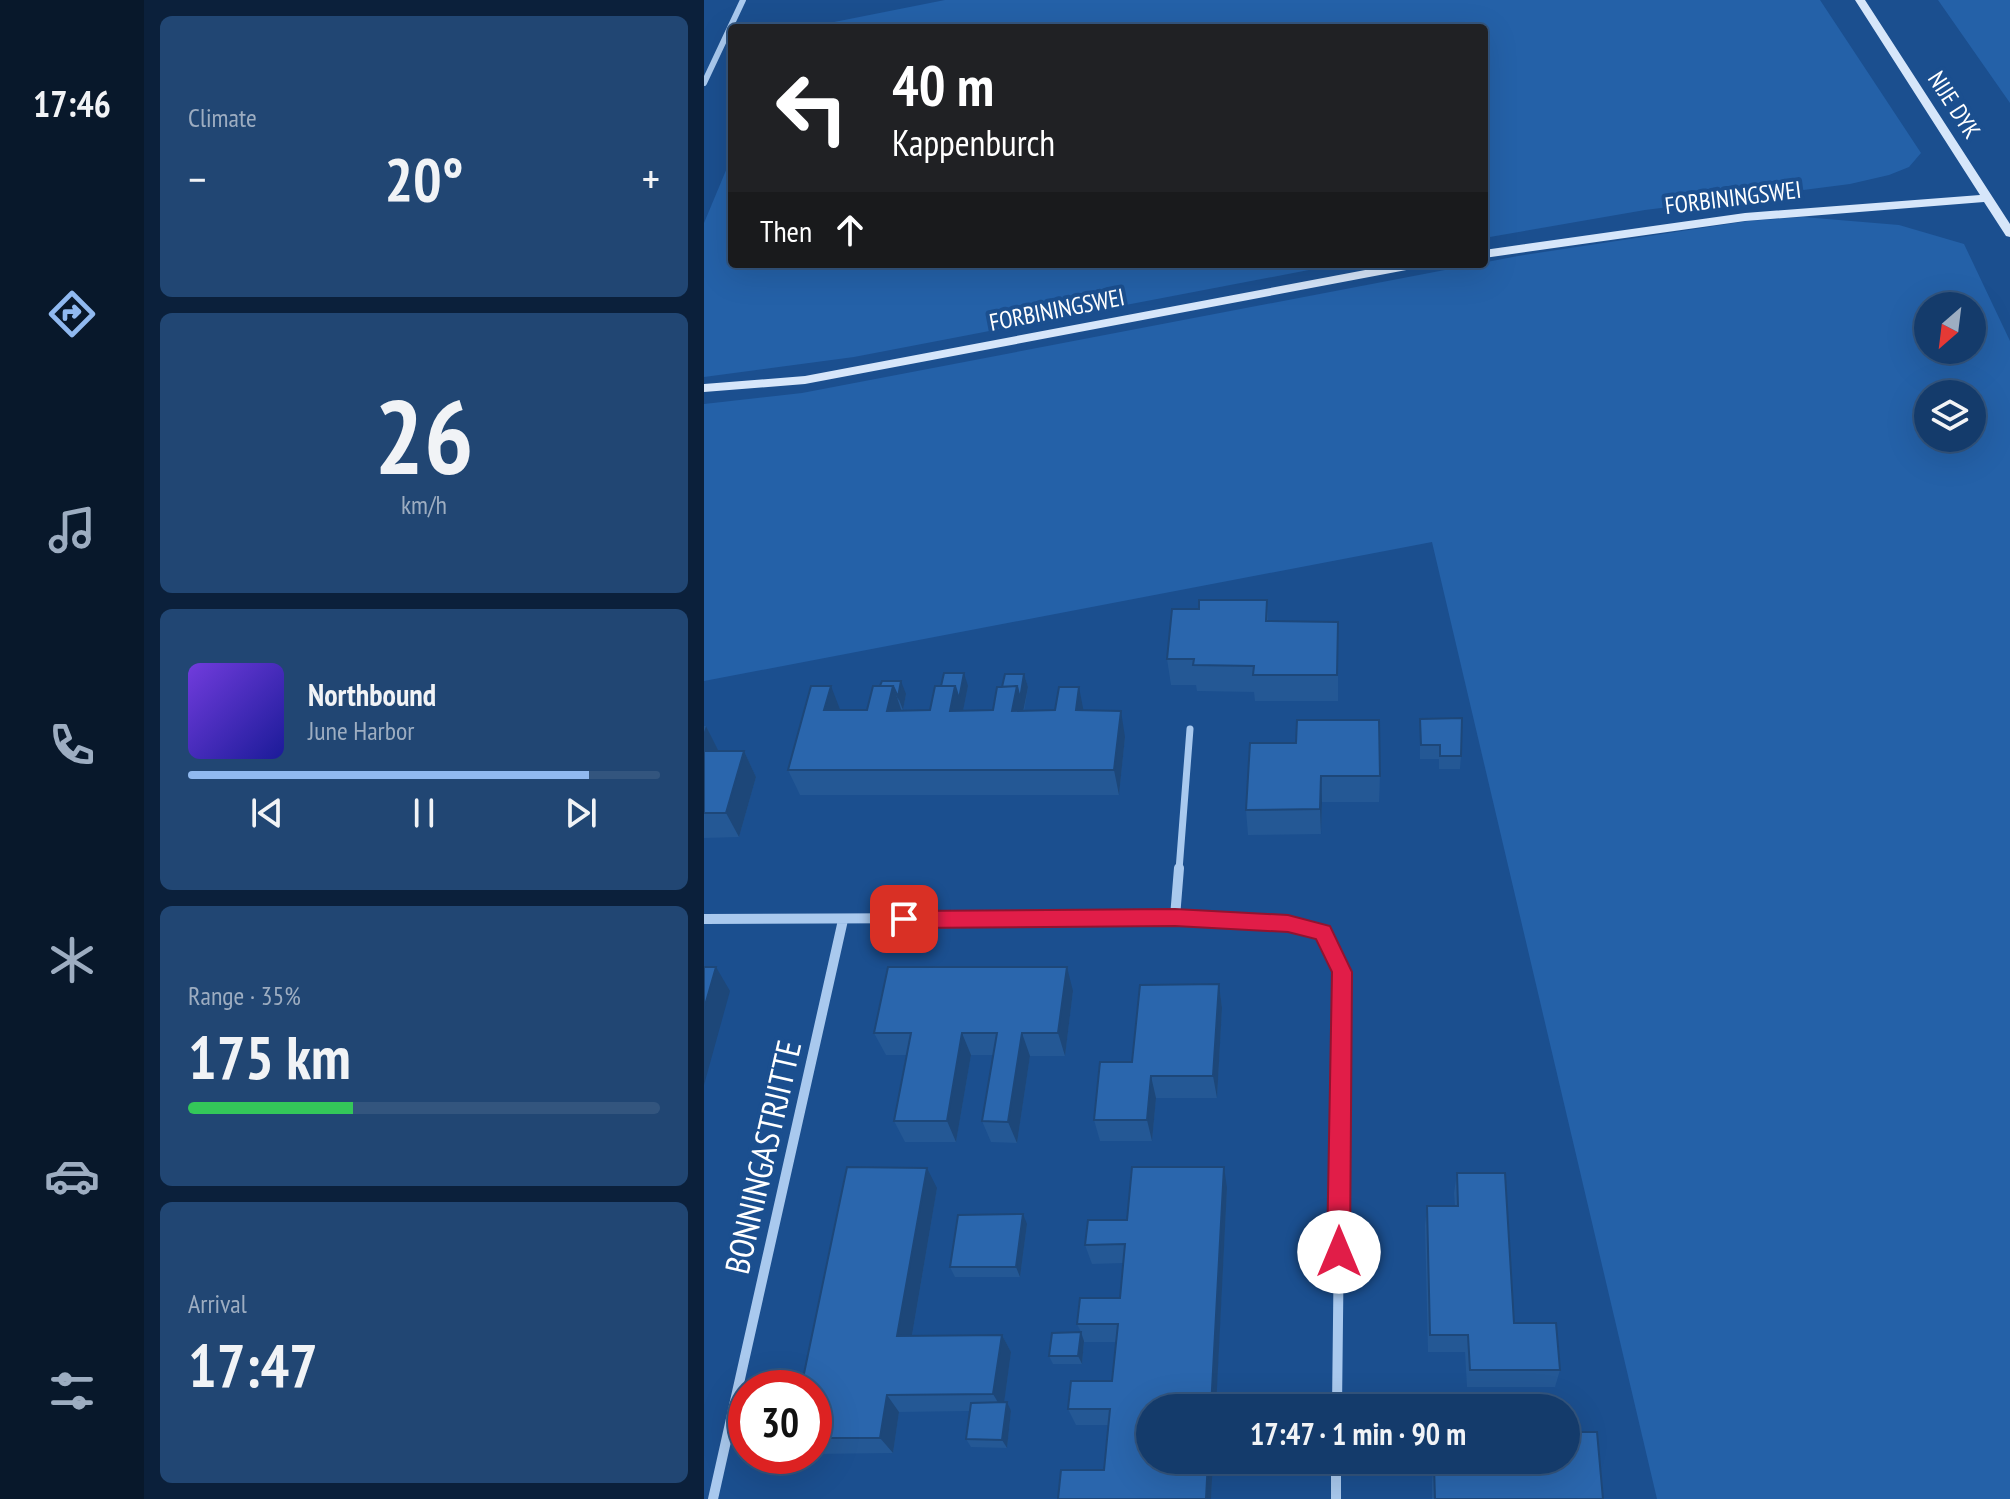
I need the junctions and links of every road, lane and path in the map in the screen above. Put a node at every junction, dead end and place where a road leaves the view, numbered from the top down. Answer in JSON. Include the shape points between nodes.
{"nodes":[{"id":1,"x":743,"y":0,"type":"edge"},
{"id":2,"x":1860,"y":0,"type":"edge"},
{"id":3,"x":732,"y":24,"type":"edge"},
{"id":4,"x":728,"y":32,"type":"edge"},
{"id":5,"x":704,"y":83,"type":"edge"},
{"id":6,"x":1988,"y":198,"type":"junction"},
{"id":7,"x":2010,"y":233,"type":"edge"},
{"id":8,"x":1488,"y":253,"type":"edge"},
{"id":9,"x":1396,"y":268,"type":"edge"},
{"id":10,"x":704,"y":388,"type":"edge"},
{"id":11,"x":1190,"y":729,"type":"dead end"},
{"id":12,"x":1175,"y":917,"type":"junction"},
{"id":13,"x":704,"y":919,"type":"edge"},
{"id":14,"x":843,"y":920,"type":"junction"},
{"id":15,"x":1337,"y":1394,"type":"edge"},
{"id":16,"x":1336,"y":1474,"type":"edge"},
{"id":17,"x":713,"y":1499,"type":"edge"},
{"id":18,"x":1336,"y":1499,"type":"edge"}],
"edges":[{"from":1,"to":3,"type":"street"},
{"from":2,"to":6,"type":"street","name":"NIJE DYK"},
{"from":4,"to":5,"type":"street"},
{"from":6,"to":7,"type":"street","name":"NIJE DYK"},
{"from":6,"to":8,"type":"street","name":"FORBININGSWEI","via":[[1745,217]]},
{"from":9,"to":10,"type":"street","name":"FORBININGSWEI","via":[[805,380]]},
{"from":11,"to":12,"type":"street"},
{"from":12,"to":14,"type":"street"},
{"from":12,"to":15,"type":"street","via":[[1288,923],[1323,932],[1342,972]]},
{"from":13,"to":14,"type":"street"},
{"from":14,"to":17,"type":"street","name":"BONNINGASTRJITTE"},
{"from":16,"to":18,"type":"street"}]}
